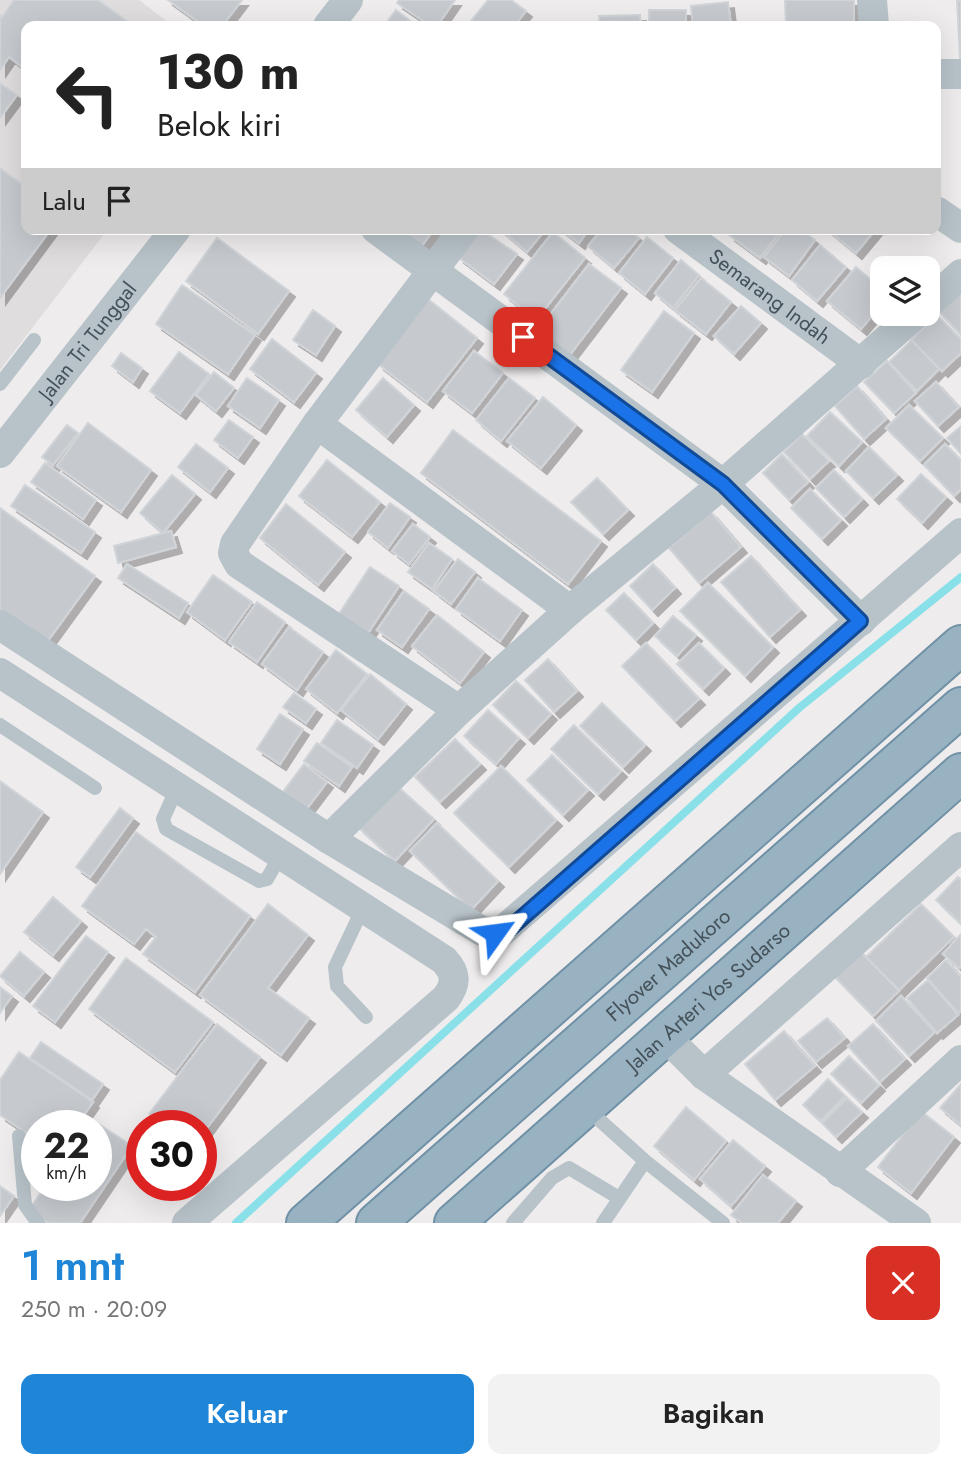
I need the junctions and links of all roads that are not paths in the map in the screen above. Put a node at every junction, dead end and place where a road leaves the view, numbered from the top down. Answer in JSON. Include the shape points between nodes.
{"nodes":[{"id":1,"x":348,"y":0,"type":"edge"},
{"id":2,"x":872,"y":0,"type":"edge"},
{"id":3,"x":332,"y":21,"type":"edge"},
{"id":4,"x":874,"y":21,"type":"edge"},
{"id":5,"x":941,"y":74,"type":"edge"},
{"id":6,"x":961,"y":74,"type":"edge"},
{"id":7,"x":941,"y":214,"type":"edge"},
{"id":8,"x":961,"y":228,"type":"edge"},
{"id":9,"x":171,"y":235,"type":"edge"},
{"id":10,"x":384,"y":235,"type":"edge"},
{"id":11,"x":460,"y":235,"type":"edge"},
{"id":12,"x":686,"y":235,"type":"edge"},
{"id":13,"x":433,"y":272,"type":"junction"},
{"id":14,"x":961,"y":274,"type":"edge"},
{"id":15,"x":940,"y":293,"type":"edge"},
{"id":16,"x":902,"y":326,"type":"edge"},
{"id":17,"x":34,"y":340,"type":"dead end"},
{"id":18,"x":860,"y":363,"type":"junction"},
{"id":19,"x":0,"y":384,"type":"edge"},
{"id":20,"x":317,"y":424,"type":"junction"},
{"id":21,"x":0,"y":453,"type":"edge"},
{"id":22,"x":723,"y":484,"type":"junction"},
{"id":23,"x":961,"y":533,"type":"edge"},
{"id":24,"x":570,"y":610,"type":"junction"},
{"id":25,"x":860,"y":621,"type":"junction"},
{"id":26,"x":0,"y":625,"type":"edge"},
{"id":27,"x":961,"y":645,"type":"edge"},
{"id":28,"x":0,"y":673,"type":"edge"},
{"id":29,"x":961,"y":707,"type":"edge"},
{"id":30,"x":459,"y":710,"type":"junction"},
{"id":31,"x":0,"y":726,"type":"edge"},
{"id":32,"x":961,"y":726,"type":"edge"},
{"id":33,"x":961,"y":773,"type":"edge"},
{"id":34,"x":95,"y":788,"type":"dead end"},
{"id":35,"x":177,"y":788,"type":"junction"},
{"id":36,"x":329,"y":839,"type":"junction"},
{"id":37,"x":961,"y":847,"type":"edge"},
{"id":38,"x":280,"y":856,"type":"junction"},
{"id":39,"x":363,"y":908,"type":"junction"},
{"id":40,"x":366,"y":1017,"type":"dead end"},
{"id":41,"x":665,"y":1036,"type":"junction"},
{"id":42,"x":961,"y":1060,"type":"edge"},
{"id":43,"x":704,"y":1075,"type":"junction"},
{"id":44,"x":584,"y":1107,"type":"junction"},
{"id":45,"x":19,"y":1136,"type":"dead end"},
{"id":46,"x":645,"y":1160,"type":"junction"},
{"id":47,"x":840,"y":1172,"type":"junction"},
{"id":48,"x":620,"y":1198,"type":"junction"},
{"id":49,"x":38,"y":1223,"type":"edge"},
{"id":50,"x":187,"y":1223,"type":"edge"},
{"id":51,"x":306,"y":1223,"type":"edge"},
{"id":52,"x":376,"y":1223,"type":"edge"},
{"id":53,"x":399,"y":1223,"type":"edge"},
{"id":54,"x":454,"y":1223,"type":"edge"},
{"id":55,"x":513,"y":1223,"type":"edge"},
{"id":56,"x":603,"y":1223,"type":"edge"},
{"id":57,"x":723,"y":1223,"type":"edge"},
{"id":58,"x":916,"y":1223,"type":"edge"}],
"edges":[{"from":1,"to":3,"type":"street"},
{"from":2,"to":4,"type":"street"},
{"from":5,"to":6,"type":"street"},
{"from":7,"to":8,"type":"street"},
{"from":9,"to":21,"type":"street","name":"Jalan Tri Tunggal"},
{"from":10,"to":13,"type":"street"},
{"from":11,"to":13,"type":"street"},
{"from":12,"to":18,"type":"street","name":"Semarang Indah"},
{"from":13,"to":20,"type":"street"},
{"from":13,"to":22,"type":"street"},
{"from":14,"to":15,"type":"street"},
{"from":16,"to":18,"type":"street"},
{"from":17,"to":19,"type":"lane"},
{"from":18,"to":22,"type":"street"},
{"from":20,"to":24,"type":"street"},
{"from":20,"to":30,"type":"street","via":[[235,544],[236,560]]},
{"from":22,"to":24,"type":"street"},
{"from":22,"to":25,"type":"street"},
{"from":23,"to":25,"type":"street"},
{"from":24,"to":30,"type":"street"},
{"from":25,"to":36,"type":"street","via":[[500,933],[482,931]]},
{"from":26,"to":36,"type":"street"},
{"from":27,"to":51,"type":"highway"},
{"from":28,"to":35,"type":"street"},
{"from":29,"to":52,"type":"highway","name":"Flyover Madukoro"},
{"from":30,"to":36,"type":"street"},
{"from":31,"to":34,"type":"lane"},
{"from":32,"to":53,"type":"highway","name":"Flyover Madukoro"},
{"from":33,"to":41,"type":"highway","name":"Jalan Arteri Yos Sudarso"},
{"from":35,"to":38,"type":"street"},
{"from":35,"to":38,"type":"lane","via":[[163,818],[166,829],[259,881],[267,879]]},
{"from":37,"to":43,"type":"street"},
{"from":38,"to":39,"type":"street"},
{"from":39,"to":40,"type":"lane","via":[[335,967],[337,986]]},
{"from":39,"to":50,"type":"street","via":[[444,960],[455,975],[450,992]]},
{"from":41,"to":43,"type":"street"},
{"from":41,"to":44,"type":"highway","name":"Jalan Arteri Yos Sudarso"},
{"from":42,"to":47,"type":"street"},
{"from":43,"to":47,"type":"street"},
{"from":44,"to":46,"type":"lane"},
{"from":44,"to":54,"type":"highway","name":"Jalan Arteri Yos Sudarso"},
{"from":45,"to":49,"type":"lane","via":[[25,1205]]},
{"from":46,"to":48,"type":"lane"},
{"from":46,"to":57,"type":"lane"},
{"from":47,"to":58,"type":"street"},
{"from":48,"to":55,"type":"lane","via":[[569,1168],[552,1178]]},
{"from":48,"to":56,"type":"lane"}]}
